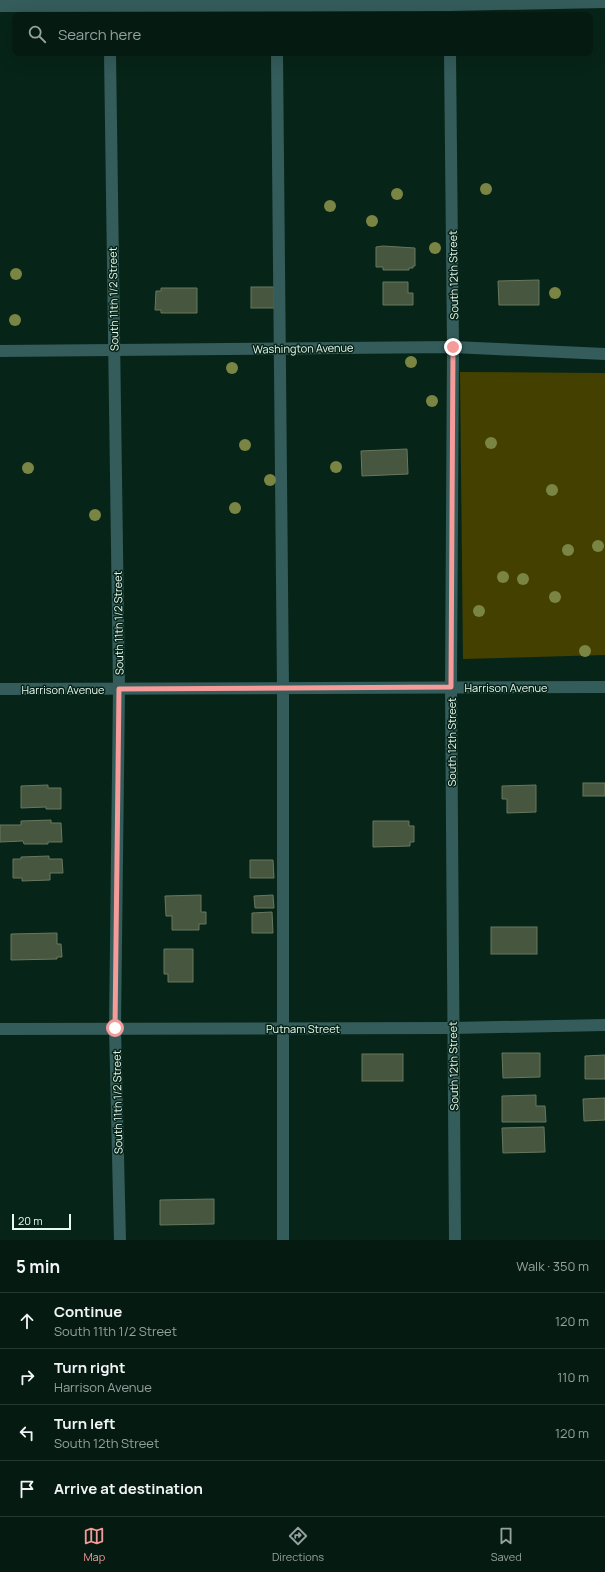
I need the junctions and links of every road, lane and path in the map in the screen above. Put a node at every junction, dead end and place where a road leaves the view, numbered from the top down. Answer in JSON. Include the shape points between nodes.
{"nodes":[{"id":1,"x":605,"y":2,"type":"edge"},
{"id":2,"x":0,"y":6,"type":"edge"},
{"id":3,"x":110,"y":7,"type":"edge"},
{"id":4,"x":276,"y":7,"type":"edge"},
{"id":5,"x":450,"y":7,"type":"edge"},
{"id":6,"x":110,"y":56,"type":"edge"},
{"id":7,"x":277,"y":56,"type":"edge"},
{"id":8,"x":450,"y":56,"type":"edge"},
{"id":9,"x":453,"y":347,"type":"junction"},
{"id":10,"x":280,"y":348,"type":"junction"},
{"id":11,"x":0,"y":350,"type":"edge"},
{"id":12,"x":114,"y":350,"type":"junction"},
{"id":13,"x":605,"y":354,"type":"edge"},
{"id":14,"x":451,"y":687,"type":"junction"},
{"id":15,"x":605,"y":687,"type":"edge"},
{"id":16,"x":283,"y":688,"type":"junction"},
{"id":17,"x":0,"y":689,"type":"edge"},
{"id":18,"x":119,"y":689,"type":"junction"},
{"id":19,"x":605,"y":1025,"type":"edge"},
{"id":20,"x":115,"y":1028,"type":"junction"},
{"id":21,"x":283,"y":1028,"type":"junction"},
{"id":22,"x":452,"y":1028,"type":"junction"},
{"id":23,"x":0,"y":1029,"type":"edge"},
{"id":24,"x":120,"y":1240,"type":"edge"},
{"id":25,"x":283,"y":1240,"type":"edge"},
{"id":26,"x":455,"y":1240,"type":"edge"}],
"edges":[{"from":1,"to":5,"type":"street"},
{"from":2,"to":3,"type":"street"},
{"from":3,"to":4,"type":"street"},
{"from":4,"to":5,"type":"street"},
{"from":6,"to":12,"type":"street","name":"South 11th 1/2 Street"},
{"from":7,"to":10,"type":"street"},
{"from":8,"to":9,"type":"street","name":"South 12th Street"},
{"from":9,"to":10,"type":"street","name":"Washington Avenue"},
{"from":9,"to":13,"type":"street","name":"Washington Avenue"},
{"from":9,"to":14,"type":"street","name":"South 12th Street"},
{"from":10,"to":12,"type":"street","name":"Washington Avenue"},
{"from":10,"to":16,"type":"street"},
{"from":11,"to":12,"type":"street","name":"Washington Avenue"},
{"from":12,"to":18,"type":"street","name":"South 11th 1/2 Street"},
{"from":14,"to":15,"type":"street","name":"Harrison Avenue"},
{"from":14,"to":16,"type":"street","name":"Harrison Avenue"},
{"from":14,"to":22,"type":"street","name":"South 12th Street"},
{"from":16,"to":18,"type":"street","name":"Harrison Avenue"},
{"from":16,"to":21,"type":"street"},
{"from":17,"to":18,"type":"street","name":"Harrison Avenue"},
{"from":18,"to":20,"type":"street","name":"South 11th 1/2 Street"},
{"from":19,"to":22,"type":"street","name":"Putnam Street"},
{"from":20,"to":21,"type":"street","name":"Putnam Street"},
{"from":20,"to":23,"type":"street","name":"Putnam Street"},
{"from":20,"to":24,"type":"street","name":"South 11th 1/2 Street"},
{"from":21,"to":22,"type":"street","name":"Putnam Street"},
{"from":21,"to":25,"type":"street"},
{"from":22,"to":26,"type":"street","name":"South 12th Street"}]}
